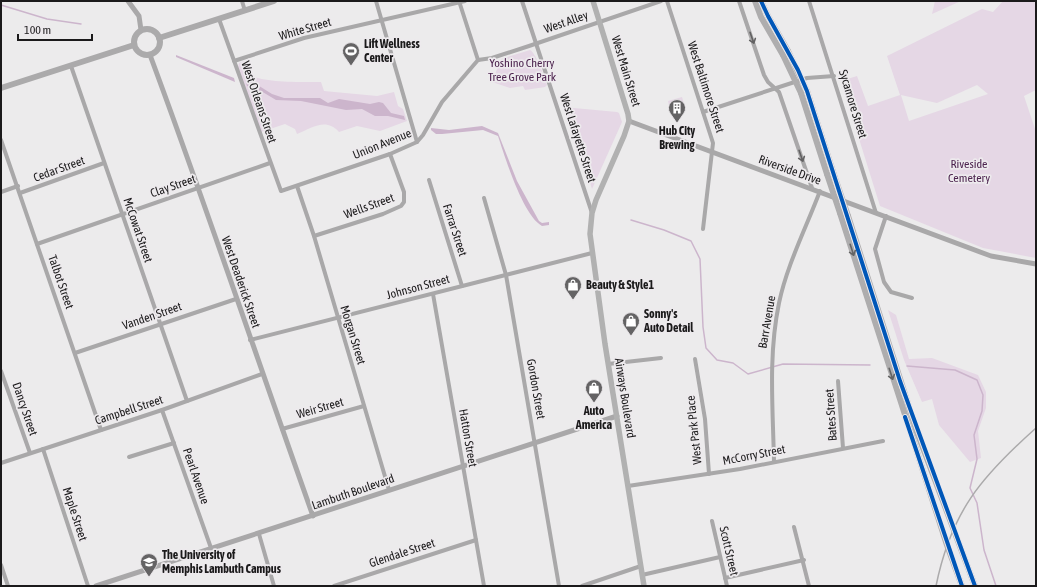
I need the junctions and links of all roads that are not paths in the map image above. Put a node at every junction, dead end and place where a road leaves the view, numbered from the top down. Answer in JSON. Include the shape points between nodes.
{"nodes":[{"id":1,"x":128,"y":1,"type":"edge"},
{"id":2,"x":242,"y":1,"type":"edge"},
{"id":3,"x":274,"y":1,"type":"edge"},
{"id":4,"x":376,"y":1,"type":"edge"},
{"id":5,"x":466,"y":1,"type":"edge"},
{"id":6,"x":522,"y":1,"type":"edge"},
{"id":7,"x":593,"y":1,"type":"edge"},
{"id":8,"x":661,"y":1,"type":"edge"},
{"id":9,"x":667,"y":1,"type":"edge"},
{"id":10,"x":739,"y":1,"type":"edge"},
{"id":11,"x":755,"y":1,"type":"edge"},
{"id":12,"x":762,"y":1,"type":"edge"},
{"id":13,"x":810,"y":1,"type":"edge"},
{"id":14,"x":459,"y":2,"type":"edge"},
{"id":15,"x":245,"y":10,"type":"junction"},
{"id":16,"x":219,"y":19,"type":"junction"},
{"id":17,"x":382,"y":21,"type":"junction"},
{"id":18,"x":600,"y":21,"type":"junction"},
{"id":19,"x":141,"y":30,"type":"junction"},
{"id":20,"x":159,"y":38,"type":"junction"},
{"id":21,"x":536,"y":44,"type":"junction"},
{"id":22,"x":134,"y":45,"type":"junction"},
{"id":23,"x":786,"y":53,"type":"junction"},
{"id":24,"x":150,"y":55,"type":"junction"},
{"id":25,"x":478,"y":60,"type":"junction"},
{"id":26,"x":234,"y":62,"type":"junction"},
{"id":27,"x":71,"y":66,"type":"junction"},
{"id":28,"x":834,"y":76,"type":"junction"},
{"id":29,"x":1,"y":88,"type":"edge"},
{"id":30,"x":773,"y":88,"type":"junction"},
{"id":31,"x":804,"y":92,"type":"junction"},
{"id":32,"x":703,"y":112,"type":"junction"},
{"id":33,"x":629,"y":121,"type":"junction"},
{"id":34,"x":1,"y":140,"type":"edge"},
{"id":35,"x":417,"y":142,"type":"junction"},
{"id":36,"x":713,"y":152,"type":"junction"},
{"id":37,"x":390,"y":154,"type":"junction"},
{"id":38,"x":104,"y":163,"type":"junction"},
{"id":39,"x":270,"y":163,"type":"junction"},
{"id":40,"x":429,"y":180,"type":"dead end"},
{"id":41,"x":18,"y":186,"type":"junction"},
{"id":42,"x":297,"y":186,"type":"junction"},
{"id":43,"x":199,"y":188,"type":"junction"},
{"id":44,"x":812,"y":188,"type":"junction"},
{"id":45,"x":280,"y":191,"type":"joint"},
{"id":46,"x":1,"y":192,"type":"edge"},
{"id":47,"x":820,"y":192,"type":"junction"},
{"id":48,"x":20,"y":193,"type":"junction"},
{"id":49,"x":484,"y":198,"type":"dead end"},
{"id":50,"x":592,"y":213,"type":"junction"},
{"id":51,"x":876,"y":213,"type":"junction"},
{"id":52,"x":122,"y":214,"type":"junction"},
{"id":53,"x":886,"y":216,"type":"junction"},
{"id":54,"x":703,"y":229,"type":"dead end"},
{"id":55,"x":314,"y":236,"type":"junction"},
{"id":56,"x":37,"y":244,"type":"junction"},
{"id":57,"x":592,"y":253,"type":"junction"},
{"id":58,"x":1036,"y":264,"type":"edge"},
{"id":59,"x":506,"y":275,"type":"junction"},
{"id":60,"x":462,"y":286,"type":"junction"},
{"id":61,"x":433,"y":294,"type":"junction"},
{"id":62,"x":912,"y":298,"type":"dead end"},
{"id":63,"x":236,"y":299,"type":"junction"},
{"id":64,"x":337,"y":318,"type":"junction"},
{"id":65,"x":161,"y":324,"type":"junction"},
{"id":66,"x":250,"y":340,"type":"junction"},
{"id":67,"x":75,"y":353,"type":"junction"},
{"id":68,"x":661,"y":358,"type":"dead end"},
{"id":69,"x":695,"y":359,"type":"dead end"},
{"id":70,"x":608,"y":364,"type":"junction"},
{"id":71,"x":1,"y":371,"type":"edge"},
{"id":72,"x":262,"y":374,"type":"junction"},
{"id":73,"x":838,"y":381,"type":"dead end"},
{"id":74,"x":187,"y":401,"type":"junction"},
{"id":75,"x":364,"y":406,"type":"junction"},
{"id":76,"x":162,"y":410,"type":"junction"},
{"id":77,"x":617,"y":416,"type":"junction"},
{"id":78,"x":282,"y":429,"type":"junction"},
{"id":79,"x":101,"y":430,"type":"junction"},
{"id":80,"x":883,"y":441,"type":"dead end"},
{"id":81,"x":174,"y":443,"type":"junction"},
{"id":82,"x":535,"y":443,"type":"junction"},
{"id":83,"x":843,"y":448,"type":"junction"},
{"id":84,"x":43,"y":449,"type":"junction"},
{"id":85,"x":30,"y":453,"type":"junction"},
{"id":86,"x":129,"y":457,"type":"dead end"},
{"id":87,"x":774,"y":462,"type":"junction"},
{"id":88,"x":1,"y":463,"type":"edge"},
{"id":89,"x":462,"y":466,"type":"junction"},
{"id":90,"x":709,"y":474,"type":"junction"},
{"id":91,"x":628,"y":486,"type":"junction"},
{"id":92,"x":389,"y":490,"type":"junction"},
{"id":93,"x":313,"y":516,"type":"junction"},
{"id":94,"x":712,"y":521,"type":"dead end"},
{"id":95,"x":794,"y":526,"type":"dead end"},
{"id":96,"x":259,"y":534,"type":"junction"},
{"id":97,"x":476,"y":540,"type":"junction"},
{"id":98,"x":211,"y":548,"type":"junction"},
{"id":99,"x":720,"y":557,"type":"junction"},
{"id":100,"x":804,"y":560,"type":"junction"},
{"id":101,"x":1,"y":565,"type":"edge"},
{"id":102,"x":641,"y":566,"type":"junction"},
{"id":103,"x":642,"y":575,"type":"junction"},
{"id":104,"x":725,"y":578,"type":"junction"},
{"id":105,"x":8,"y":586,"type":"edge"},
{"id":106,"x":88,"y":586,"type":"edge"},
{"id":107,"x":96,"y":586,"type":"edge"},
{"id":108,"x":274,"y":586,"type":"edge"},
{"id":109,"x":334,"y":586,"type":"edge"},
{"id":110,"x":484,"y":586,"type":"edge"},
{"id":111,"x":559,"y":586,"type":"edge"},
{"id":112,"x":582,"y":586,"type":"edge"},
{"id":113,"x":644,"y":586,"type":"edge"},
{"id":114,"x":727,"y":586,"type":"edge"},
{"id":115,"x":809,"y":586,"type":"edge"},
{"id":116,"x":962,"y":586,"type":"edge"},
{"id":117,"x":975,"y":586,"type":"edge"}],
"edges":[{"from":1,"to":19,"type":"street","via":[[139,16]]},
{"from":2,"to":15,"type":"street"},
{"from":3,"to":15,"type":"main road"},
{"from":4,"to":17,"type":"street"},
{"from":5,"to":14,"type":"street","name":"White Street"},
{"from":6,"to":21,"type":"street","name":"West Lafayette Street"},
{"from":7,"to":18,"type":"main road","name":"West Main Street"},
{"from":8,"to":18,"type":"street","name":"West Alley"},
{"from":9,"to":32,"type":"street","name":"West Baltimore Street"},
{"from":10,"to":30,"type":"street","one_way":true,"via":[[764,75]]},
{"from":11,"to":23,"type":"highway","via":[[761,16]]},
{"from":12,"to":23,"type":"highway"},
{"from":13,"to":28,"type":"street","name":"Sycamore Street"},
{"from":14,"to":17,"type":"street","name":"White Street"},
{"from":14,"to":25,"type":"street"},
{"from":15,"to":16,"type":"main road"},
{"from":16,"to":20,"type":"main road"},
{"from":16,"to":26,"type":"street","name":"West Orleans Street"},
{"from":17,"to":26,"type":"street","name":"White Street","via":[[304,38]]},
{"from":17,"to":35,"type":"street"},
{"from":18,"to":21,"type":"street","name":"West Alley"},
{"from":18,"to":33,"type":"main road","name":"West Main Street"},
{"from":19,"to":20,"type":"main road","via":[[150,29]]},
{"from":19,"to":22,"type":"main road","via":[[135,36]]},
{"from":20,"to":24,"type":"main road","via":[[159,46]]},
{"from":21,"to":25,"type":"street","name":"West Alley"},
{"from":21,"to":50,"type":"street","name":"West Lafayette Street"},
{"from":22,"to":24,"type":"main road","via":[[138,52]]},
{"from":22,"to":27,"type":"main road"},
{"from":23,"to":31,"type":"highway","bridge":true},
{"from":24,"to":43,"type":"street","name":"West Deaderick Street"},
{"from":25,"to":35,"type":"street","name":"Union Avenue","via":[[442,102]]},
{"from":26,"to":39,"type":"street","name":"West Orleans Street"},
{"from":27,"to":29,"type":"main road"},
{"from":27,"to":38,"type":"street","name":"McCowat Street"},
{"from":28,"to":30,"type":"street","via":[[807,78]]},
{"from":28,"to":51,"type":"street","name":"Sycamore Street"},
{"from":30,"to":32,"type":"street"},
{"from":30,"to":44,"type":"street","one_way":true,"via":[[779,92]]},
{"from":31,"to":116,"type":"highway","one_way":true,"bridge":true,"via":[[827,174]]},
{"from":31,"to":117,"type":"highway","bridge":true,"via":[[848,216],[917,432]]},
{"from":32,"to":36,"type":"street","name":"West Baltimore Street","via":[[713,143]]},
{"from":33,"to":36,"type":"street","name":"Riverside Drive"},
{"from":33,"to":50,"type":"main road","name":"West Main Street"},
{"from":34,"to":41,"type":"street","name":"Talbot Street"},
{"from":35,"to":37,"type":"street","name":"Union Avenue"},
{"from":36,"to":44,"type":"street","name":"Riverside Drive"},
{"from":36,"to":54,"type":"street","name":"West Baltimore Street"},
{"from":37,"to":42,"type":"street","name":"Union Avenue"},
{"from":37,"to":55,"type":"street","name":"Wells Street","via":[[404,192],[404,202],[401,206]]},
{"from":38,"to":48,"type":"street","name":"Cedar Street"},
{"from":38,"to":52,"type":"street","name":"McCowat Street"},
{"from":39,"to":43,"type":"street","name":"Clay Street"},
{"from":39,"to":45,"type":"street","name":"West Orleans Street"},
{"from":40,"to":60,"type":"street","name":"Farrar Street"},
{"from":41,"to":46,"type":"street"},
{"from":41,"to":48,"type":"street","name":"Talbot Street"},
{"from":42,"to":45,"type":"street","name":"Union Avenue"},
{"from":42,"to":55,"type":"street","name":"Morgan Street"},
{"from":43,"to":52,"type":"street","name":"Clay Street"},
{"from":43,"to":63,"type":"street","name":"West Deaderick Street"},
{"from":44,"to":47,"type":"street","name":"Riverside Drive"},
{"from":47,"to":51,"type":"street","name":"Riverside Drive"},
{"from":47,"to":87,"type":"street","name":"Barr Avenue","via":[[779,302],[772,363]]},
{"from":48,"to":56,"type":"street","name":"Talbot Street"},
{"from":49,"to":59,"type":"street","name":"Gordon Street"},
{"from":50,"to":57,"type":"main road","name":"Airways Boulevard"},
{"from":51,"to":53,"type":"street","name":"Riverside Drive"},
{"from":52,"to":56,"type":"street","name":"Clay Street"},
{"from":52,"to":65,"type":"street","name":"McCowat Street"},
{"from":53,"to":58,"type":"street","name":"Riverside Drive","via":[[991,256]]},
{"from":53,"to":62,"type":"street","via":[[875,249],[884,282],[891,292]]},
{"from":55,"to":64,"type":"street","name":"Morgan Street"},
{"from":56,"to":67,"type":"street","name":"Talbot Street"},
{"from":57,"to":59,"type":"street","name":"Johnson Street"},
{"from":57,"to":70,"type":"main road","name":"Airways Boulevard"},
{"from":59,"to":60,"type":"street","name":"Johnson Street"},
{"from":59,"to":82,"type":"street","name":"Gordon Street"},
{"from":60,"to":61,"type":"street","name":"Johnson Street"},
{"from":61,"to":64,"type":"street","name":"Johnson Street"},
{"from":61,"to":89,"type":"street","name":"Hatton Street"},
{"from":63,"to":65,"type":"street","name":"Vanden Street"},
{"from":63,"to":66,"type":"street","name":"West Deaderick Street"},
{"from":64,"to":66,"type":"street","name":"Johnson Street"},
{"from":64,"to":75,"type":"street","name":"Morgan Street"},
{"from":65,"to":67,"type":"street","name":"Vanden Street"},
{"from":65,"to":74,"type":"street","name":"McCowat Street"},
{"from":66,"to":72,"type":"street","name":"West Deaderick Street"},
{"from":67,"to":79,"type":"street","name":"Talbot Street"},
{"from":68,"to":70,"type":"street"},
{"from":69,"to":90,"type":"street","name":"West Park Place"},
{"from":70,"to":77,"type":"main road","name":"Airways Boulevard"},
{"from":71,"to":85,"type":"street","name":"Dancy Street"},
{"from":72,"to":74,"type":"street","name":"Campbell Street"},
{"from":72,"to":78,"type":"street","name":"West Deaderick Street"},
{"from":73,"to":83,"type":"street","name":"Bates Street"},
{"from":74,"to":76,"type":"street","name":"Campbell Street"},
{"from":75,"to":78,"type":"street","name":"Weir Street"},
{"from":75,"to":92,"type":"street","name":"Morgan Street"},
{"from":76,"to":79,"type":"street","name":"Campbell Street"},
{"from":76,"to":81,"type":"street","name":"Pearl Avenue"},
{"from":77,"to":82,"type":"street","name":"Lambuth Boulevard"},
{"from":77,"to":91,"type":"main road","name":"Airways Boulevard"},
{"from":78,"to":93,"type":"street","name":"West Deaderick Street"},
{"from":79,"to":84,"type":"street","name":"Campbell Street"},
{"from":80,"to":83,"type":"street","name":"McCorry Street"},
{"from":81,"to":86,"type":"street"},
{"from":81,"to":98,"type":"street","name":"Pearl Avenue"},
{"from":82,"to":89,"type":"street","name":"Lambuth Boulevard"},
{"from":82,"to":111,"type":"street","name":"Gordon Street"},
{"from":83,"to":87,"type":"street","name":"McCorry Street"},
{"from":84,"to":85,"type":"street","name":"Campbell Street"},
{"from":84,"to":106,"type":"street","name":"Maple Street"},
{"from":85,"to":88,"type":"street","name":"Campbell Street"},
{"from":87,"to":90,"type":"street","name":"McCorry Street"},
{"from":89,"to":92,"type":"street","name":"Lambuth Boulevard"},
{"from":89,"to":97,"type":"street","name":"Hatton Street"},
{"from":90,"to":91,"type":"street","name":"McCorry Street"},
{"from":91,"to":102,"type":"main road","name":"Airways Boulevard"},
{"from":92,"to":93,"type":"street","name":"Lambuth Boulevard"},
{"from":93,"to":96,"type":"street","name":"Lambuth Boulevard"},
{"from":94,"to":99,"type":"street","name":"Scott Street"},
{"from":95,"to":100,"type":"street"},
{"from":96,"to":98,"type":"street","name":"Lambuth Boulevard"},
{"from":96,"to":108,"type":"street"},
{"from":97,"to":109,"type":"street","name":"Glendale Street"},
{"from":97,"to":110,"type":"street","name":"Hatton Street"},
{"from":98,"to":107,"type":"street","name":"Lambuth Boulevard"},
{"from":99,"to":103,"type":"street"},
{"from":99,"to":104,"type":"street","name":"Scott Street"},
{"from":100,"to":104,"type":"street"},
{"from":100,"to":115,"type":"street"},
{"from":101,"to":105,"type":"street"},
{"from":102,"to":103,"type":"main road","name":"Airways Boulevard"},
{"from":102,"to":112,"type":"street"},
{"from":103,"to":113,"type":"main road","name":"Airways Boulevard"},
{"from":104,"to":114,"type":"street","name":"Scott Street"}]}
